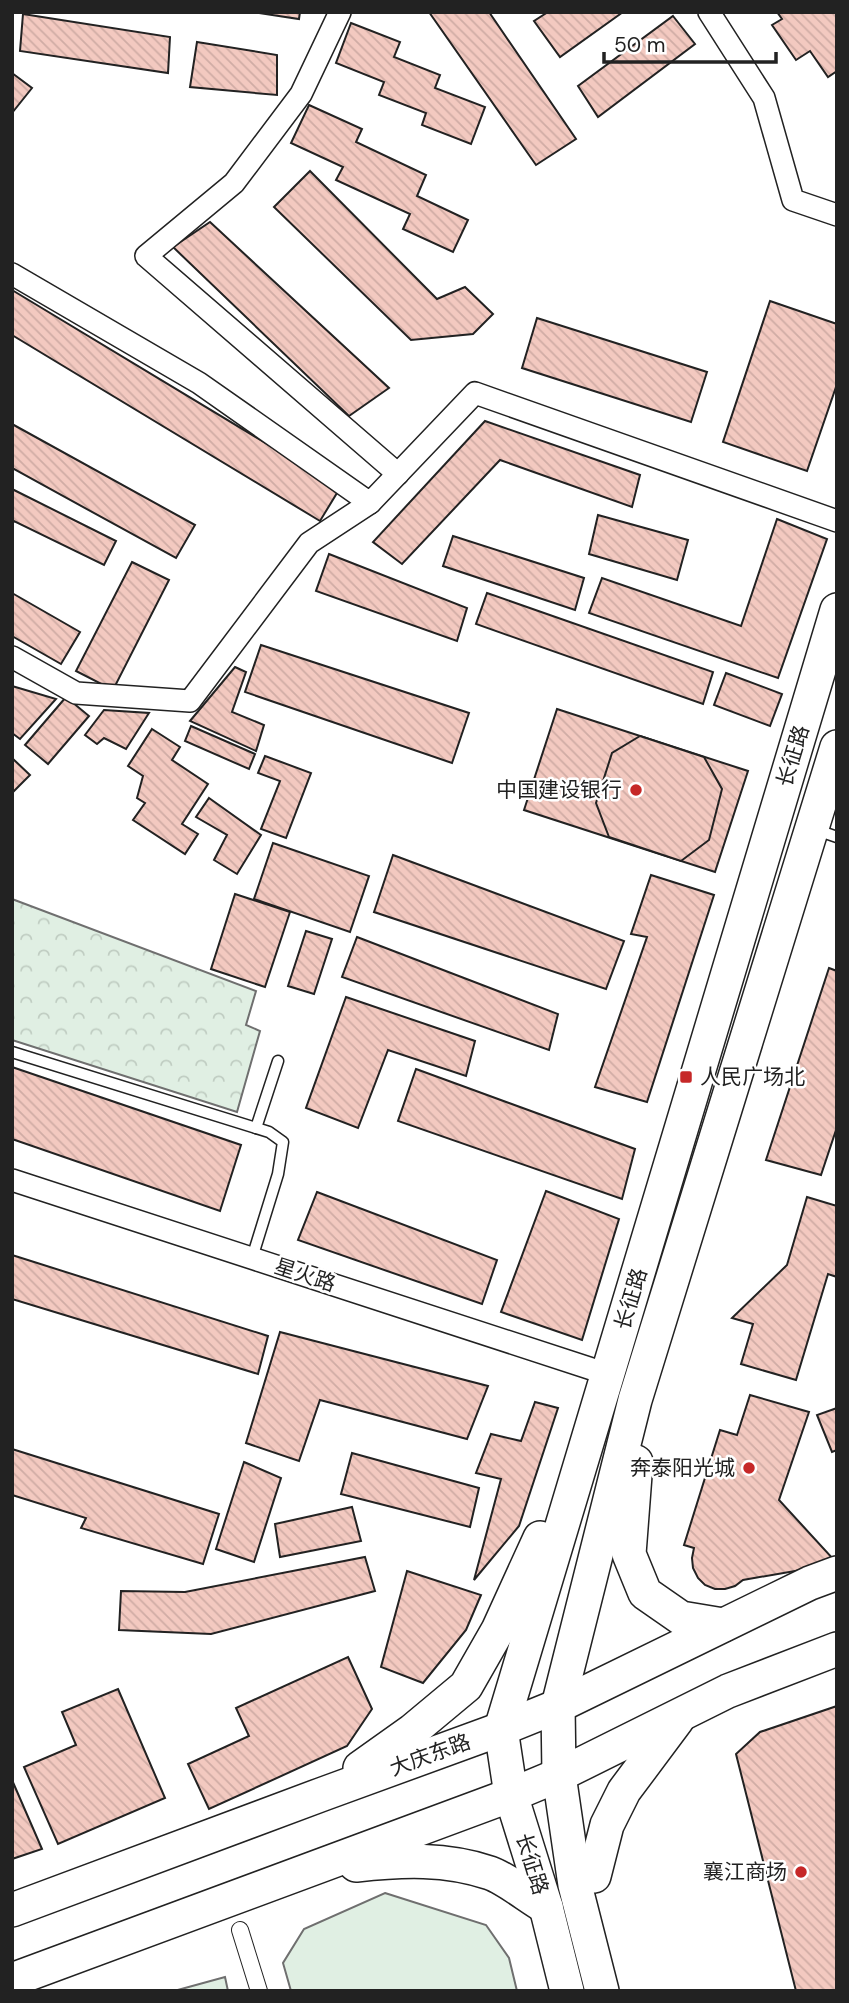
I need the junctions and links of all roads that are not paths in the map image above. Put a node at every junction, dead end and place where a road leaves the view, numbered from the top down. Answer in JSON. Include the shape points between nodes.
{"nodes":[{"id":1,"x":340,"y":12,"type":"edge"},
{"id":2,"x":709,"y":12,"type":"edge"},
{"id":3,"x":837,"y":215,"type":"edge"},
{"id":4,"x":12,"y":274,"type":"edge"},
{"id":5,"x":398,"y":474,"type":"junction"},
{"id":6,"x":370,"y":503,"type":"junction"},
{"id":7,"x":837,"y":521,"type":"edge"},
{"id":8,"x":837,"y":610,"type":"edge"},
{"id":9,"x":12,"y":657,"type":"edge"},
{"id":10,"x":837,"y":747,"type":"edge"},
{"id":11,"x":824,"y":833,"type":"edge"},
{"id":12,"x":12,"y":1052,"type":"edge"},
{"id":13,"x":278,"y":1061,"type":"dead end"},
{"id":14,"x":256,"y":1128,"type":"junction"},
{"id":15,"x":12,"y":1180,"type":"edge"},
{"id":16,"x":252,"y":1258,"type":"junction"},
{"id":17,"x":642,"y":1264,"type":"junction"},
{"id":18,"x":598,"y":1371,"type":"junction"},
{"id":19,"x":635,"y":1400,"type":"junction"},
{"id":20,"x":837,"y":1573,"type":"edge"},
{"id":21,"x":723,"y":1625,"type":"junction"},
{"id":22,"x":837,"y":1649,"type":"edge"},
{"id":23,"x":558,"y":1706,"type":"junction"},
{"id":24,"x":681,"y":1714,"type":"junction"},
{"id":25,"x":501,"y":1730,"type":"junction"},
{"id":26,"x":561,"y":1788,"type":"junction"},
{"id":27,"x":323,"y":1794,"type":"junction"},
{"id":28,"x":510,"y":1795,"type":"junction"},
{"id":29,"x":305,"y":1871,"type":"junction"},
{"id":30,"x":584,"y":1881,"type":"junction"},
{"id":31,"x":546,"y":1908,"type":"junction"},
{"id":32,"x":12,"y":1910,"type":"edge"},
{"id":33,"x":240,"y":1930,"type":"dead end"},
{"id":34,"x":12,"y":1980,"type":"edge"},
{"id":35,"x":258,"y":1991,"type":"edge"},
{"id":36,"x":567,"y":1991,"type":"edge"},
{"id":37,"x":602,"y":1991,"type":"edge"},
{"id":38,"x":620,"y":1991,"type":"edge"}],
"edges":[{"from":1,"to":5,"type":"street","via":[[302,94],[234,183],[145,256]]},
{"from":2,"to":3,"type":"street","via":[[764,98],[793,200]]},
{"from":4,"to":6,"type":"street","via":[[199,383]]},
{"from":5,"to":6,"type":"street"},
{"from":5,"to":7,"type":"street","via":[[475,393]]},
{"from":6,"to":9,"type":"street","via":[[309,542],[190,701],[76,693]]},
{"from":8,"to":17,"type":"main road","name":"长征路"},
{"from":10,"to":11,"type":"main road","name":"长征路"},
{"from":11,"to":19,"type":"main road","name":"长征路"},
{"from":12,"to":14,"type":"lane"},
{"from":13,"to":14,"type":"lane"},
{"from":14,"to":16,"type":"lane","via":[[283,1142]]},
{"from":15,"to":16,"type":"street","name":"星火路"},
{"from":16,"to":18,"type":"street","name":"星火路"},
{"from":17,"to":18,"type":"main road","via":[[620,1299]]},
{"from":17,"to":25,"type":"main road","name":"长征路"},
{"from":18,"to":27,"type":"main road","via":[[537,1546],[466,1686]]},
{"from":19,"to":21,"type":"main road","via":[[638,1434],[629,1554],[645,1593],[681,1618]]},
{"from":19,"to":23,"type":"main road","name":"长征路"},
{"from":20,"to":21,"type":"main road","name":"大庆东路"},
{"from":21,"to":23,"type":"main road","name":"大庆东路"},
{"from":22,"to":24,"type":"main road"},
{"from":23,"to":25,"type":"main road","name":"大庆东路"},
{"from":23,"to":26,"type":"main road","name":"长征路"},
{"from":24,"to":26,"type":"main road"},
{"from":24,"to":30,"type":"main road","via":[[624,1791]]},
{"from":25,"to":27,"type":"main road","name":"大庆东路"},
{"from":25,"to":28,"type":"main road","name":"长征路"},
{"from":26,"to":28,"type":"main road"},
{"from":26,"to":30,"type":"main road","name":"长征路"},
{"from":27,"to":32,"type":"main road","name":"大庆东路"},
{"from":28,"to":29,"type":"main road"},
{"from":28,"to":31,"type":"main road","name":"长征路"},
{"from":29,"to":31,"type":"main road","via":[[397,1861],[444,1862],[493,1874]]},
{"from":29,"to":34,"type":"main road"},
{"from":30,"to":37,"type":"main road"},
{"from":30,"to":38,"type":"main road","name":"长征路"},
{"from":31,"to":36,"type":"main road","name":"长征路"},
{"from":33,"to":35,"type":"street"}]}
